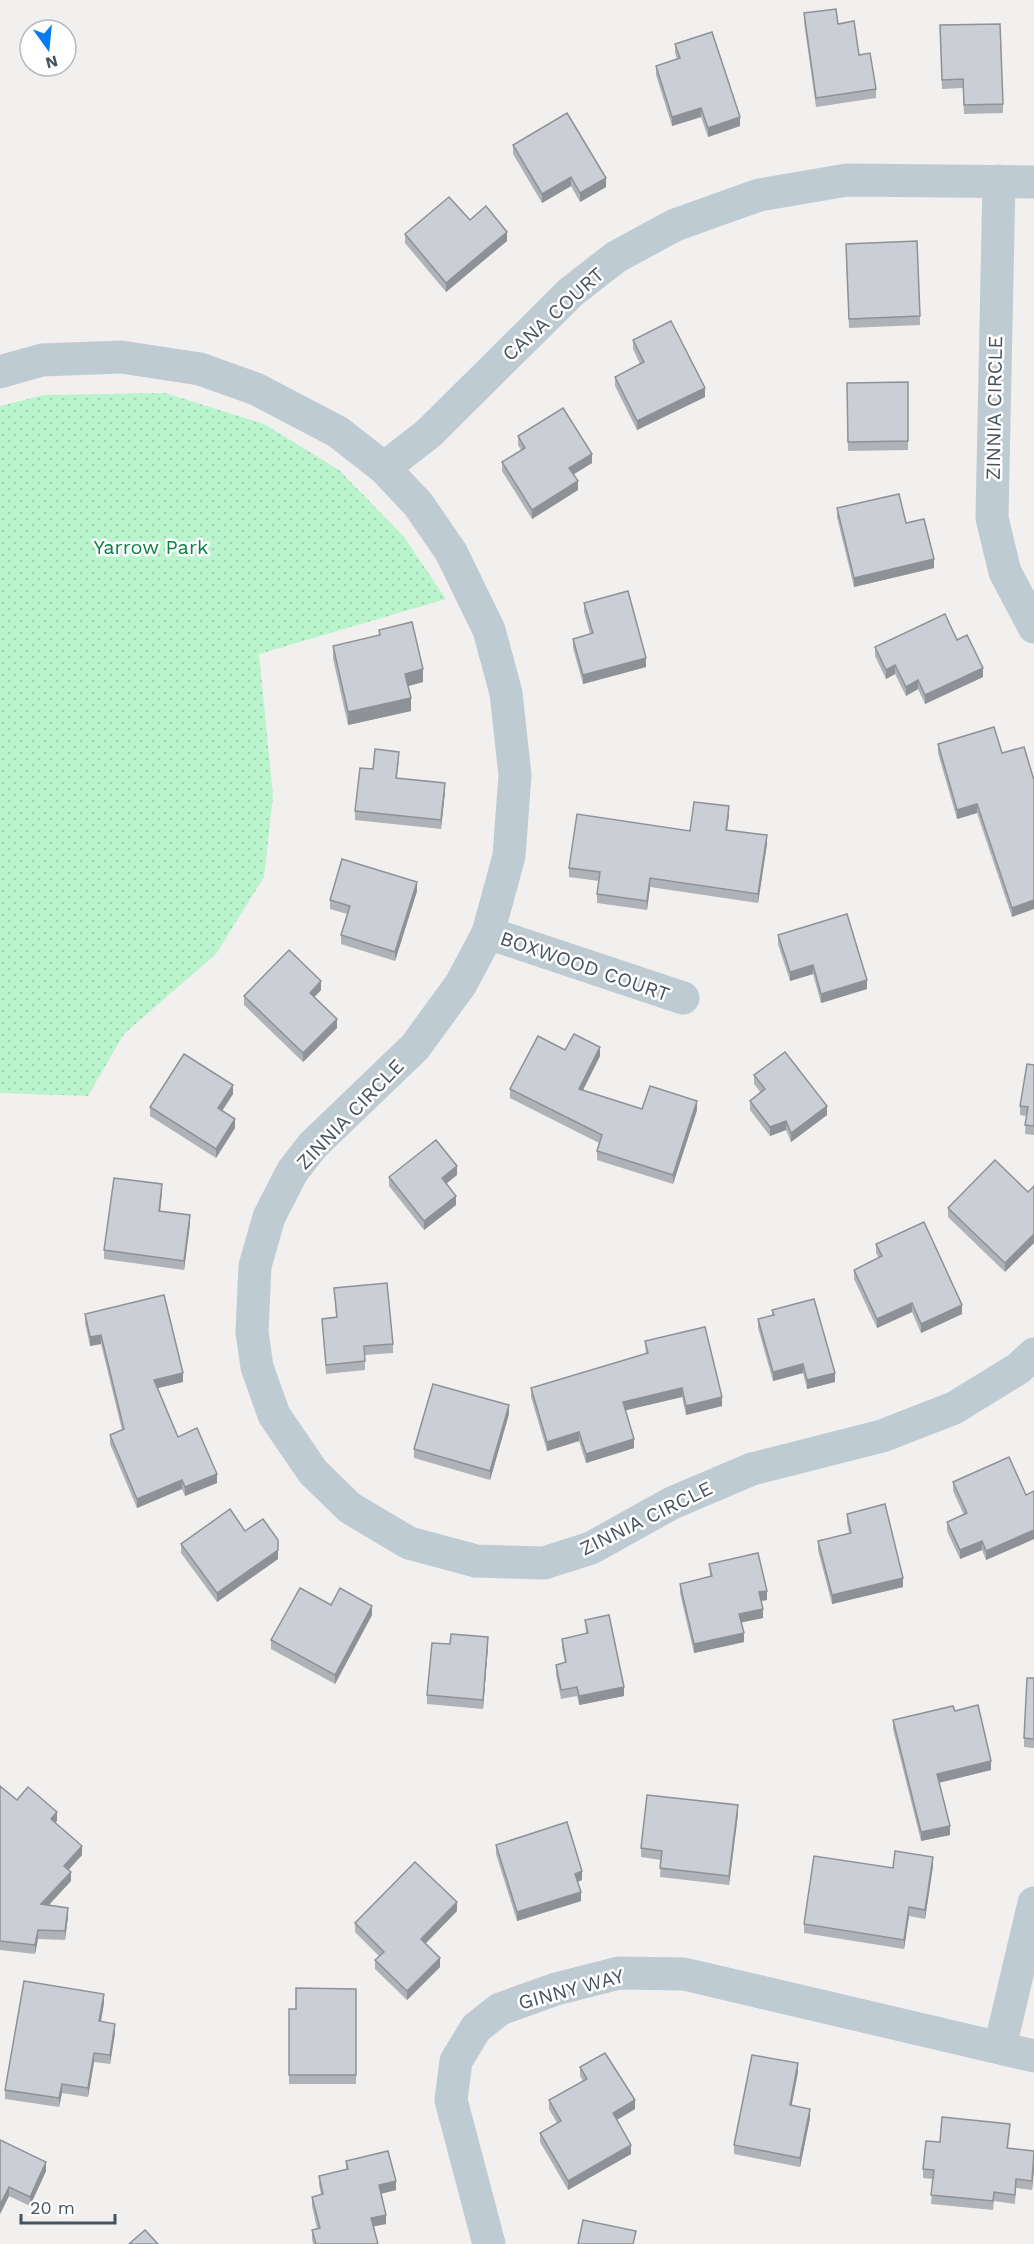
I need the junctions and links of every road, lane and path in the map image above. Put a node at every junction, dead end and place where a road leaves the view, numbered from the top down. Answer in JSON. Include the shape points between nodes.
{"nodes":[{"id":1,"x":999,"y":181,"type":"junction"},
{"id":2,"x":1034,"y":182,"type":"edge"},
{"id":3,"x":0,"y":372,"type":"edge"},
{"id":4,"x":384,"y":468,"type":"junction"},
{"id":5,"x":1034,"y":627,"type":"edge"},
{"id":6,"x":488,"y":933,"type":"junction"},
{"id":7,"x":683,"y":998,"type":"dead end"},
{"id":8,"x":1034,"y":1354,"type":"edge"},
{"id":9,"x":1034,"y":1903,"type":"edge"},
{"id":10,"x":1000,"y":2047,"type":"junction"},
{"id":11,"x":1034,"y":2056,"type":"edge"},
{"id":12,"x":489,"y":2244,"type":"edge"}],
"edges":[{"from":1,"to":2,"type":"street","name":"CANA COURT"},
{"from":1,"to":4,"type":"street","name":"CANA COURT","via":[[847,180],[759,195],[675,225],[616,257],[571,292],[429,433]]},
{"from":1,"to":5,"type":"street","name":"ZINNIA CIRCLE","via":[[992,518],[1005,572]]},
{"from":3,"to":4,"type":"street","name":"ZINNIA CIRCLE","via":[[42,360],[121,357],[200,369],[256,389],[338,432]]},
{"from":4,"to":6,"type":"street","name":"ZINNIA CIRCLE","via":[[418,504],[451,552],[489,630],[506,693],[514,776],[510,833]]},
{"from":6,"to":7,"type":"street","name":"BOXWOOD COURT"},
{"from":6,"to":8,"type":"street","name":"ZINNIA CIRCLE","via":[[460,984],[415,1047],[313,1145],[292,1172],[269,1217],[255,1266],[252,1332],[257,1367],[274,1415],[313,1472],[350,1508],[409,1543],[476,1561],[544,1563],[591,1548],[672,1503],[752,1469],[882,1436],[954,1408],[1019,1368]]},
{"from":9,"to":10,"type":"street"},
{"from":10,"to":11,"type":"street","name":"GINNY WAY"},
{"from":10,"to":12,"type":"street","name":"GINNY WAY","via":[[684,1974],[619,1973],[500,2009],[476,2028],[456,2061],[451,2100]]}]}
